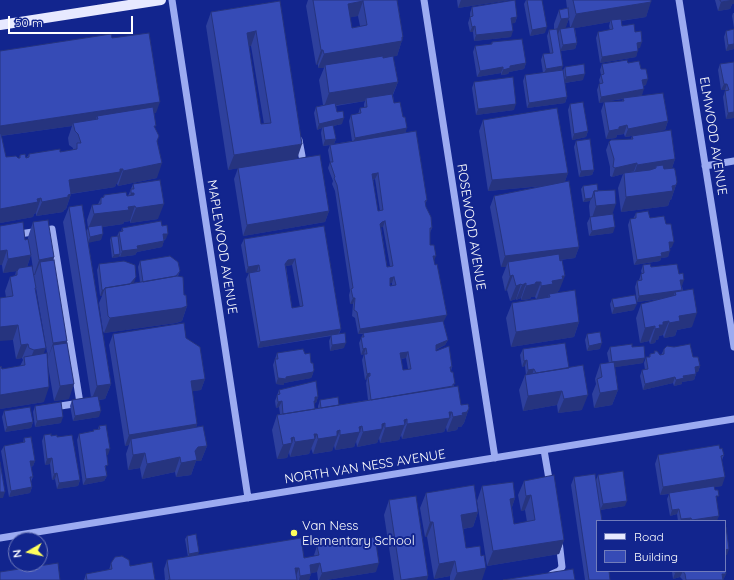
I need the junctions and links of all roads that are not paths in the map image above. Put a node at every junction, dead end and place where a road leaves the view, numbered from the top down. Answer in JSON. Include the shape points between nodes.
{"nodes":[{"id":1,"x":161,"y":0,"type":"edge"},
{"id":2,"x":172,"y":0,"type":"edge"},
{"id":3,"x":424,"y":0,"type":"edge"},
{"id":4,"x":679,"y":0,"type":"edge"},
{"id":5,"x":0,"y":25,"type":"edge"},
{"id":6,"x":298,"y":133,"type":"edge"},
{"id":7,"x":302,"y":156,"type":"edge"},
{"id":8,"x":734,"y":161,"type":"edge"},
{"id":9,"x":705,"y":166,"type":"junction"},
{"id":10,"x":0,"y":237,"type":"edge"},
{"id":11,"x":734,"y":346,"type":"edge"},
{"id":12,"x":44,"y":408,"type":"edge"},
{"id":13,"x":734,"y":419,"type":"edge"},
{"id":14,"x":544,"y":450,"type":"junction"},
{"id":15,"x":495,"y":458,"type":"junction"},
{"id":16,"x":552,"y":496,"type":"edge"},
{"id":17,"x":248,"y":498,"type":"junction"},
{"id":18,"x":558,"y":532,"type":"edge"},
{"id":19,"x":0,"y":538,"type":"edge"},
{"id":20,"x":546,"y":575,"type":"edge"}],
"edges":[{"from":1,"to":5,"type":"main road"},
{"from":2,"to":17,"type":"street","name":"MAPLEWOOD AVENUE"},
{"from":3,"to":15,"type":"street","name":"ROSEWOOD AVENUE"},
{"from":4,"to":9,"type":"street","name":"ELMWOOD AVENUE"},
{"from":6,"to":7,"type":"street"},
{"from":8,"to":9,"type":"street"},
{"from":9,"to":11,"type":"street","name":"ELMWOOD AVENUE"},
{"from":10,"to":12,"type":"street","via":[[52,229],[80,403]]},
{"from":13,"to":14,"type":"street","name":"NORTH VAN NESS AVENUE"},
{"from":14,"to":15,"type":"street","name":"NORTH VAN NESS AVENUE"},
{"from":14,"to":16,"type":"street"},
{"from":15,"to":17,"type":"street","name":"NORTH VAN NESS AVENUE"},
{"from":17,"to":19,"type":"street","name":"NORTH VAN NESS AVENUE"},
{"from":18,"to":20,"type":"street","via":[[562,567],[554,574]]}]}
